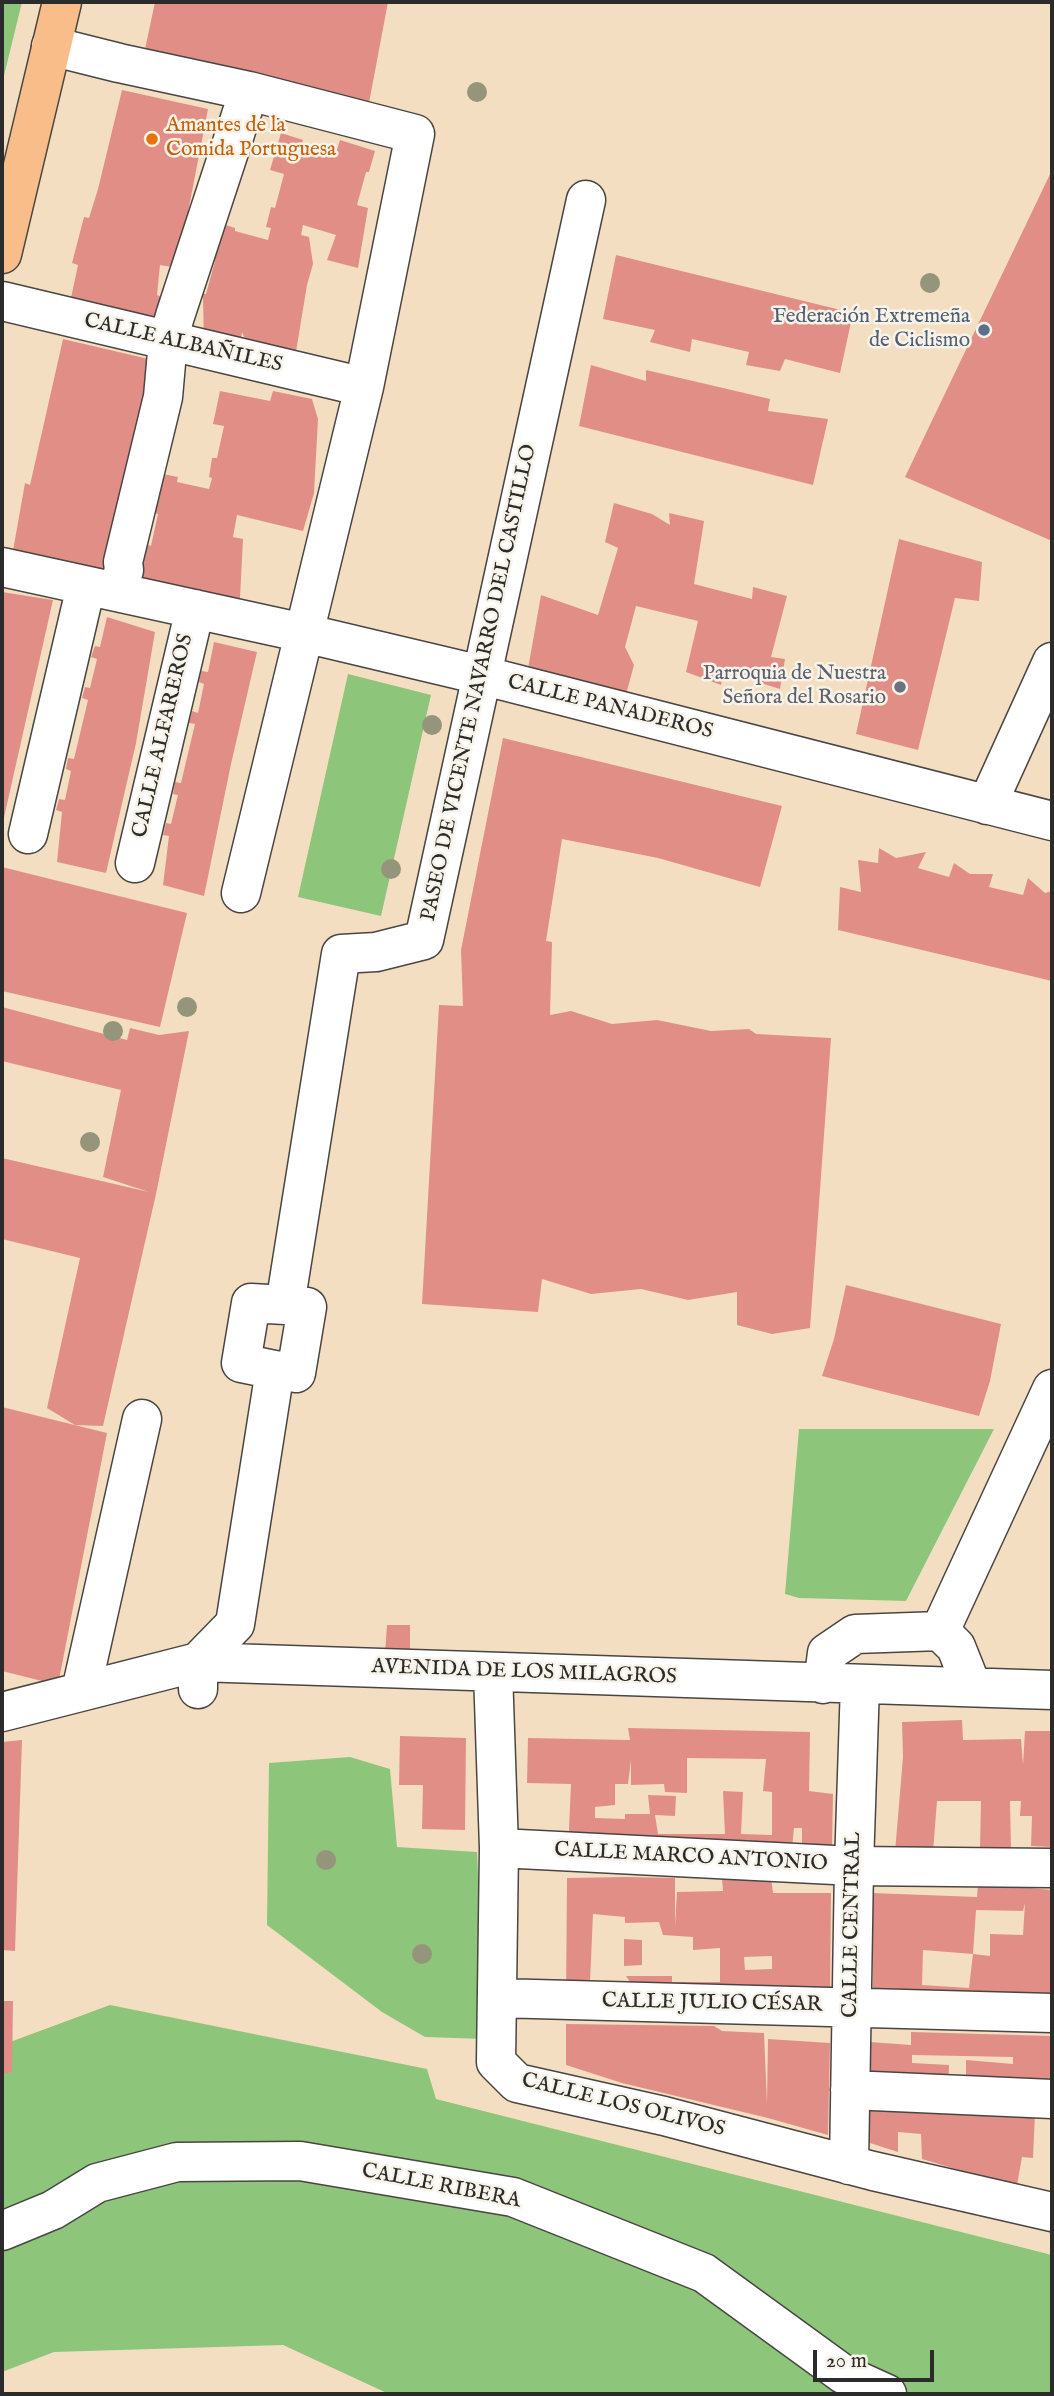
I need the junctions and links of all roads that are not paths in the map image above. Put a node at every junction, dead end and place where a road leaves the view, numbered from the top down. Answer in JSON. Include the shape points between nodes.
{"nodes":[{"id":1,"x":62,"y":2,"type":"edge"},
{"id":2,"x":51,"y":46,"type":"junction"},
{"id":3,"x":249,"y":91,"type":"junction"},
{"id":4,"x":586,"y":200,"type":"dead end"},
{"id":5,"x":2,"y":254,"type":"edge"},
{"id":6,"x":2,"y":301,"type":"edge"},
{"id":7,"x":168,"y":341,"type":"junction"},
{"id":8,"x":364,"y":387,"type":"junction"},
{"id":9,"x":2,"y":567,"type":"edge"},
{"id":10,"x":101,"y":589,"type":"junction"},
{"id":11,"x":194,"y":608,"type":"junction"},
{"id":12,"x":304,"y":633,"type":"junction"},
{"id":13,"x":1052,"y":662,"type":"edge"},
{"id":14,"x":481,"y":675,"type":"junction"},
{"id":15,"x":986,"y":805,"type":"junction"},
{"id":16,"x":1052,"y":821,"type":"edge"},
{"id":17,"x":28,"y":834,"type":"dead end"},
{"id":18,"x":135,"y":863,"type":"dead end"},
{"id":19,"x":241,"y":893,"type":"dead end"},
{"id":20,"x":1052,"y":1389,"type":"edge"},
{"id":21,"x":142,"y":1419,"type":"dead end"},
{"id":22,"x":940,"y":1631,"type":"junction"},
{"id":23,"x":494,"y":1672,"type":"junction"},
{"id":24,"x":198,"y":1676,"type":"junction"},
{"id":25,"x":842,"y":1684,"type":"junction"},
{"id":26,"x":972,"y":1688,"type":"junction"},
{"id":27,"x":1052,"y":1690,"type":"edge"},
{"id":28,"x":81,"y":1691,"type":"junction"},
{"id":29,"x":2,"y":1712,"type":"edge"},
{"id":30,"x":499,"y":1848,"type":"junction"},
{"id":31,"x":854,"y":1866,"type":"junction"},
{"id":32,"x":1052,"y":1868,"type":"edge"},
{"id":33,"x":497,"y":1998,"type":"junction"},
{"id":34,"x":852,"y":2008,"type":"junction"},
{"id":35,"x":1052,"y":2013,"type":"edge"},
{"id":36,"x":850,"y":2090,"type":"junction"},
{"id":37,"x":1052,"y":2099,"type":"edge"},
{"id":38,"x":849,"y":2165,"type":"junction"},
{"id":39,"x":1052,"y":2212,"type":"edge"},
{"id":40,"x":2,"y":2231,"type":"edge"},
{"id":41,"x":887,"y":2394,"type":"edge"}],
"edges":[{"from":1,"to":2,"type":"main road"},
{"from":2,"to":3,"type":"street"},
{"from":2,"to":5,"type":"main road"},
{"from":3,"to":7,"type":"street"},
{"from":3,"to":8,"type":"street","via":[[415,134]]},
{"from":4,"to":14,"type":"street","name":"PASEO DE VICENTE NAVARRO DEL CASTILLO"},
{"from":6,"to":7,"type":"street","name":"CALLE ALBAÑILES"},
{"from":7,"to":8,"type":"street","name":"CALLE ALBAÑILES"},
{"from":7,"to":10,"type":"street","via":[[163,397],[124,570]]},
{"from":8,"to":12,"type":"street"},
{"from":9,"to":10,"type":"street","name":"CALLE PANADEROS"},
{"from":10,"to":11,"type":"street","name":"CALLE PANADEROS"},
{"from":10,"to":17,"type":"street"},
{"from":11,"to":12,"type":"street","name":"CALLE PANADEROS"},
{"from":11,"to":18,"type":"street","name":"CALLE ALFAREROS"},
{"from":12,"to":14,"type":"street","name":"CALLE PANADEROS"},
{"from":12,"to":19,"type":"street"},
{"from":13,"to":15,"type":"street"},
{"from":14,"to":15,"type":"street","name":"CALLE PANADEROS"},
{"from":14,"to":24,"type":"street","name":"PASEO DE VICENTE NAVARRO DEL CASTILLO","via":[[424,940],[376,952],[341,954],[285,1306],[251,1303],[241,1363],[275,1370],[235,1624]]},
{"from":15,"to":16,"type":"street","name":"CALLE PANADEROS"},
{"from":20,"to":22,"type":"street"},
{"from":21,"to":28,"type":"street"},
{"from":22,"to":25,"type":"street","name":"CALLE CENTRAL","via":[[855,1634],[827,1653]]},
{"from":22,"to":26,"type":"street","via":[[956,1647]]},
{"from":23,"to":24,"type":"street","name":"AVENIDA DE LOS MILAGROS"},
{"from":23,"to":25,"type":"street","name":"AVENIDA DE LOS MILAGROS"},
{"from":23,"to":30,"type":"street","name":"CALLE LOS OLIVOS"},
{"from":24,"to":28,"type":"street","name":"AVENIDA DE LOS MILAGROS"},
{"from":25,"to":26,"type":"street","name":"AVENIDA DE LOS MILAGROS"},
{"from":25,"to":31,"type":"street","name":"CALLE CENTRAL"},
{"from":26,"to":27,"type":"street","name":"AVENIDA DE LOS MILAGROS"},
{"from":28,"to":29,"type":"street","name":"AVENIDA DE LOS MILAGROS"},
{"from":30,"to":31,"type":"street","name":"CALLE MARCO ANTONIO"},
{"from":30,"to":33,"type":"street","name":"CALLE LOS OLIVOS"},
{"from":31,"to":32,"type":"street","name":"CALLE MARCO ANTONIO"},
{"from":31,"to":34,"type":"street","name":"CALLE CENTRAL"},
{"from":33,"to":34,"type":"street","name":"CALLE JULIO CÉSAR"},
{"from":33,"to":38,"type":"street","name":"CALLE LOS OLIVOS","via":[[496,2062],[517,2083]]},
{"from":34,"to":35,"type":"street","name":"CALLE JULIO CÉSAR"},
{"from":34,"to":36,"type":"street","name":"CALLE CENTRAL"},
{"from":36,"to":37,"type":"street"},
{"from":36,"to":38,"type":"street","name":"CALLE CENTRAL"},
{"from":38,"to":39,"type":"street","name":"CALLE LOS OLIVOS"},
{"from":40,"to":41,"type":"street","name":"CALLE RIBERA","via":[[53,2210],[97,2183],[177,2162],[300,2161],[513,2197],[704,2273],[843,2374]]}]}
